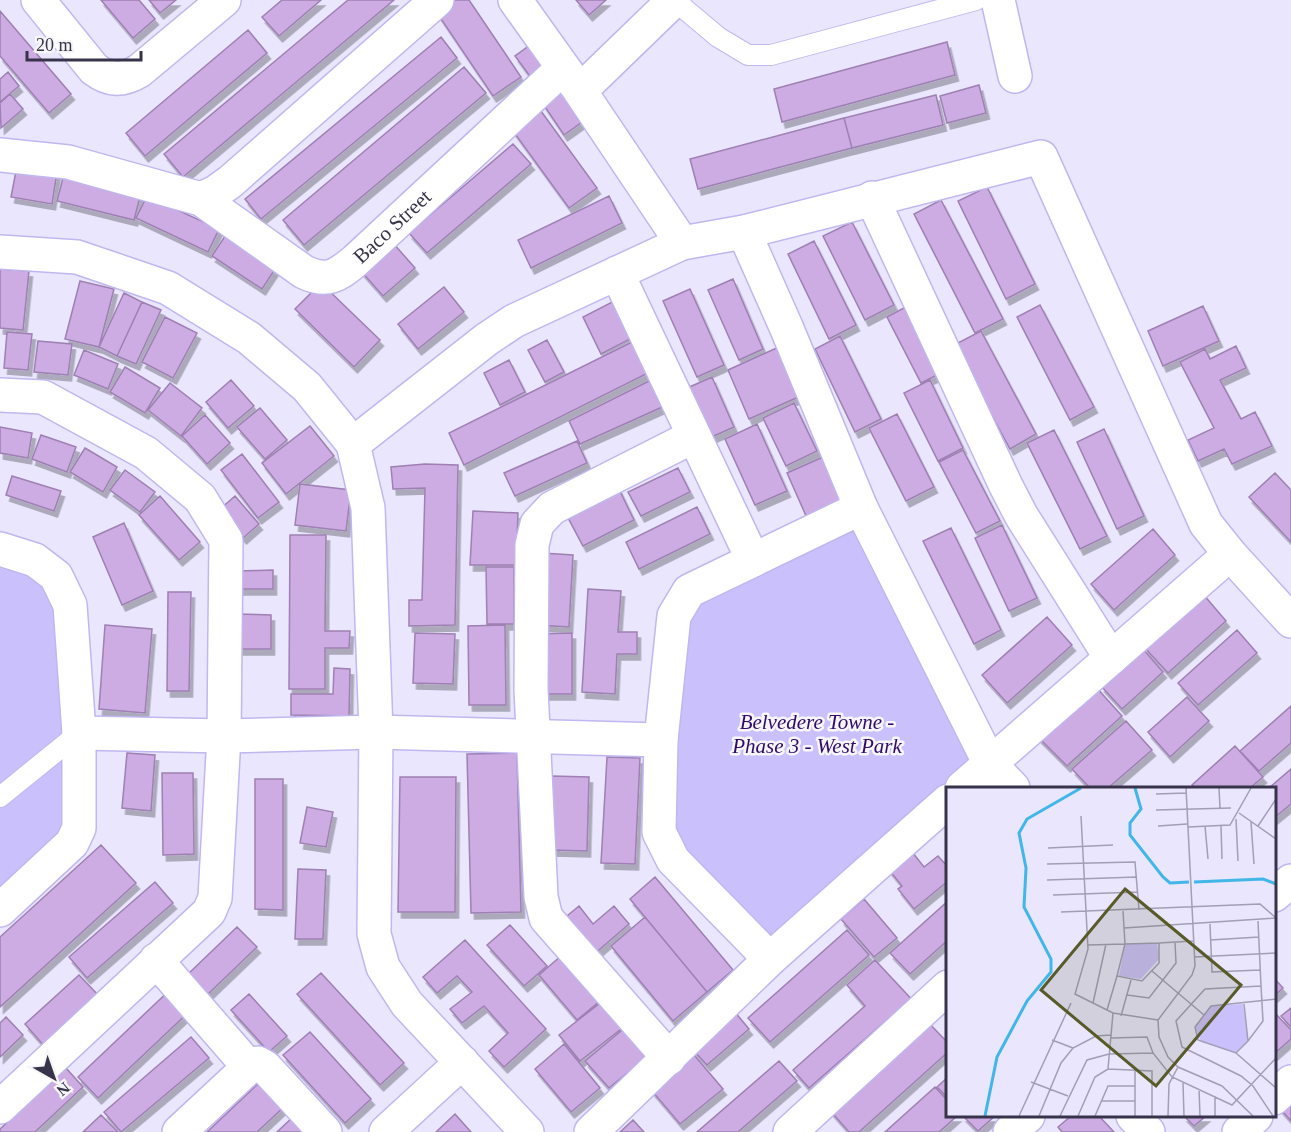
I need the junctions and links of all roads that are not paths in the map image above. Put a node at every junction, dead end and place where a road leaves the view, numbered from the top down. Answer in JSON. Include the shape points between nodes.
{"nodes":[{"id":1,"x":38,"y":0,"type":"edge"},
{"id":2,"x":224,"y":0,"type":"edge"},
{"id":3,"x":436,"y":0,"type":"edge"},
{"id":4,"x":515,"y":0,"type":"edge"},
{"id":5,"x":674,"y":0,"type":"edge"},
{"id":6,"x":976,"y":0,"type":"edge"},
{"id":7,"x":998,"y":0,"type":"edge"},
{"id":8,"x":1015,"y":75,"type":"dead end"},
{"id":9,"x":571,"y":79,"type":"junction"},
{"id":10,"x":0,"y":154,"type":"edge"},
{"id":11,"x":872,"y":198,"type":"junction"},
{"id":12,"x":201,"y":200,"type":"junction"},
{"id":13,"x":744,"y":232,"type":"junction"},
{"id":14,"x":682,"y":243,"type":"junction"},
{"id":15,"x":0,"y":252,"type":"edge"},
{"id":16,"x":617,"y":273,"type":"junction"},
{"id":17,"x":0,"y":395,"type":"edge"},
{"id":18,"x":694,"y":435,"type":"junction"},
{"id":19,"x":353,"y":444,"type":"junction"},
{"id":20,"x":861,"y":508,"type":"junction"},
{"id":21,"x":0,"y":549,"type":"edge"},
{"id":22,"x":1230,"y":554,"type":"junction"},
{"id":23,"x":753,"y":560,"type":"junction"},
{"id":24,"x":1291,"y":621,"type":"edge"},
{"id":25,"x":1111,"y":658,"type":"junction"},
{"id":26,"x":376,"y":732,"type":"junction"},
{"id":27,"x":79,"y":734,"type":"junction"},
{"id":28,"x":224,"y":736,"type":"junction"},
{"id":29,"x":534,"y":737,"type":"junction"},
{"id":30,"x":661,"y":740,"type":"junction"},
{"id":31,"x":990,"y":764,"type":"junction"},
{"id":32,"x":964,"y":787,"type":"edge"},
{"id":33,"x":1011,"y":787,"type":"edge"},
{"id":34,"x":0,"y":797,"type":"edge"},
{"id":35,"x":946,"y":803,"type":"edge"},
{"id":36,"x":1291,"y":881,"type":"edge"},
{"id":37,"x":1276,"y":894,"type":"edge"},
{"id":38,"x":0,"y":910,"type":"edge"},
{"id":39,"x":770,"y":959,"type":"junction"},
{"id":40,"x":156,"y":960,"type":"junction"},
{"id":41,"x":946,"y":989,"type":"edge"},
{"id":42,"x":669,"y":1058,"type":"junction"},
{"id":43,"x":462,"y":1062,"type":"junction"},
{"id":44,"x":249,"y":1066,"type":"junction"},
{"id":45,"x":1291,"y":1082,"type":"edge"},
{"id":46,"x":1276,"y":1097,"type":"edge"},
{"id":47,"x":0,"y":1107,"type":"edge"},
{"id":48,"x":1027,"y":1117,"type":"edge"},
{"id":49,"x":1134,"y":1117,"type":"edge"},
{"id":50,"x":1255,"y":1117,"type":"edge"},
{"id":51,"x":179,"y":1132,"type":"edge"},
{"id":52,"x":325,"y":1132,"type":"edge"},
{"id":53,"x":386,"y":1132,"type":"edge"},
{"id":54,"x":527,"y":1132,"type":"edge"},
{"id":55,"x":591,"y":1132,"type":"edge"},
{"id":56,"x":789,"y":1132,"type":"edge"},
{"id":57,"x":1010,"y":1132,"type":"edge"},
{"id":58,"x":1148,"y":1132,"type":"edge"},
{"id":59,"x":1239,"y":1132,"type":"edge"}],
"edges":[{"from":1,"to":2,"type":"street","via":[[94,69],[113,79],[127,78],[138,71]]},
{"from":3,"to":12,"type":"street","via":[[230,182]]},
{"from":4,"to":9,"type":"street"},
{"from":5,"to":6,"type":"lane","via":[[747,55],[771,55]]},
{"from":5,"to":9,"type":"street","name":"Baco Street"},
{"from":7,"to":8,"type":"street"},
{"from":9,"to":12,"type":"street","name":"Baco Street","via":[[343,271],[328,278],[304,272]]},
{"from":9,"to":14,"type":"street"},
{"from":10,"to":12,"type":"street","name":"Baco Street","via":[[68,162]]},
{"from":11,"to":13,"type":"street"},
{"from":11,"to":22,"type":"street","via":[[1041,157],[1206,524]]},
{"from":11,"to":25,"type":"street","via":[[1021,515]]},
{"from":13,"to":14,"type":"street"},
{"from":13,"to":20,"type":"street"},
{"from":14,"to":16,"type":"street"},
{"from":15,"to":19,"type":"street","via":[[77,257],[168,288],[249,338],[307,387]]},
{"from":16,"to":18,"type":"street"},
{"from":16,"to":19,"type":"street","via":[[514,321]]},
{"from":17,"to":28,"type":"street","via":[[44,397],[146,453],[200,498],[226,540]]},
{"from":18,"to":23,"type":"street"},
{"from":18,"to":29,"type":"street","via":[[552,508],[537,524],[532,545]]},
{"from":19,"to":26,"type":"street","via":[[368,508]]},
{"from":20,"to":23,"type":"street"},
{"from":20,"to":31,"type":"street"},
{"from":21,"to":27,"type":"street","via":[[35,560],[56,576],[70,605]]},
{"from":22,"to":24,"type":"street"},
{"from":22,"to":25,"type":"street"},
{"from":23,"to":30,"type":"street","via":[[688,591],[674,616]]},
{"from":25,"to":31,"type":"street"},
{"from":26,"to":28,"type":"street"},
{"from":26,"to":29,"type":"street"},
{"from":26,"to":43,"type":"street","via":[[374,934],[383,967],[407,1004]]},
{"from":27,"to":28,"type":"street"},
{"from":27,"to":34,"type":"lane"},
{"from":27,"to":38,"type":"street","via":[[79,828],[72,843]]},
{"from":28,"to":40,"type":"street","via":[[215,898],[209,912]]},
{"from":29,"to":30,"type":"street"},
{"from":29,"to":42,"type":"street","via":[[541,897],[546,918]]},
{"from":30,"to":39,"type":"street","via":[[659,832],[673,860]]},
{"from":31,"to":32,"type":"street"},
{"from":31,"to":33,"type":"street"},
{"from":35,"to":39,"type":"street"},
{"from":36,"to":37,"type":"street"},
{"from":39,"to":42,"type":"street"},
{"from":40,"to":44,"type":"street"},
{"from":40,"to":47,"type":"street"},
{"from":41,"to":56,"type":"street"},
{"from":42,"to":55,"type":"street"},
{"from":43,"to":53,"type":"street"},
{"from":43,"to":54,"type":"street"},
{"from":44,"to":51,"type":"street"},
{"from":44,"to":52,"type":"street","via":[[265,1067]]},
{"from":45,"to":46,"type":"street"},
{"from":48,"to":57,"type":"street"},
{"from":49,"to":58,"type":"street"},
{"from":50,"to":59,"type":"street"}]}
